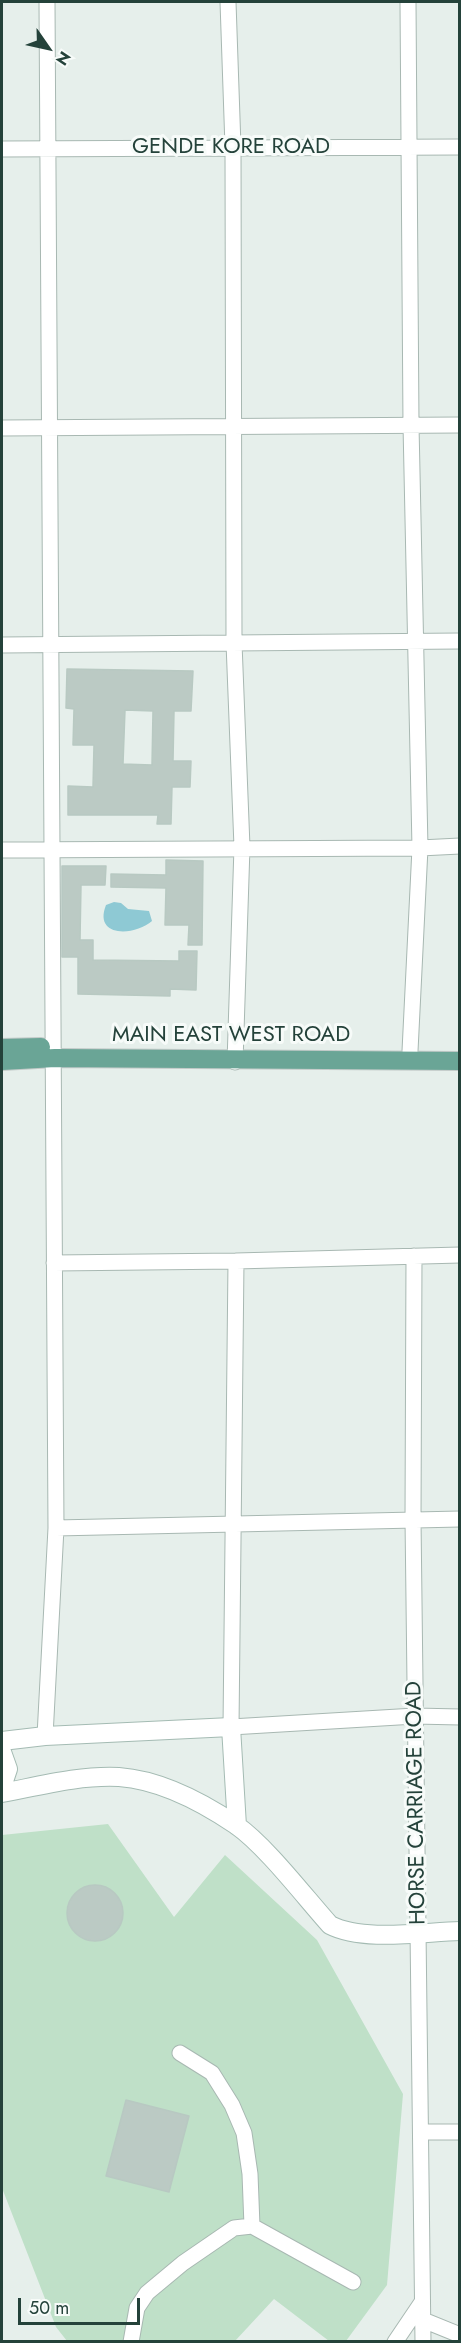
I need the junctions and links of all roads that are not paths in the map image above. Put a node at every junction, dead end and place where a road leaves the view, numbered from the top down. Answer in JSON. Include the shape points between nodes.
{"nodes":[{"id":1,"x":47,"y":2,"type":"edge"},
{"id":2,"x":228,"y":2,"type":"edge"},
{"id":3,"x":408,"y":2,"type":"edge"},
{"id":4,"x":233,"y":147,"type":"junction"},
{"id":5,"x":459,"y":147,"type":"edge"},
{"id":6,"x":47,"y":148,"type":"junction"},
{"id":7,"x":411,"y":148,"type":"junction"},
{"id":8,"x":2,"y":149,"type":"edge"},
{"id":9,"x":459,"y":424,"type":"edge"},
{"id":10,"x":411,"y":425,"type":"junction"},
{"id":11,"x":49,"y":427,"type":"junction"},
{"id":12,"x":2,"y":428,"type":"edge"},
{"id":13,"x":232,"y":428,"type":"junction"},
{"id":14,"x":415,"y":641,"type":"junction"},
{"id":15,"x":459,"y":641,"type":"edge"},
{"id":16,"x":234,"y":644,"type":"junction"},
{"id":17,"x":2,"y":645,"type":"edge"},
{"id":18,"x":52,"y":645,"type":"junction"},
{"id":19,"x":459,"y":846,"type":"edge"},
{"id":20,"x":242,"y":847,"type":"junction"},
{"id":21,"x":420,"y":848,"type":"junction"},
{"id":22,"x":2,"y":850,"type":"edge"},
{"id":23,"x":52,"y":850,"type":"junction"},
{"id":24,"x":2,"y":1048,"type":"edge"},
{"id":25,"x":410,"y":1051,"type":"junction"},
{"id":26,"x":459,"y":1051,"type":"edge"},
{"id":27,"x":54,"y":1053,"type":"junction"},
{"id":28,"x":235,"y":1056,"type":"junction"},
{"id":29,"x":2,"y":1061,"type":"edge"},
{"id":30,"x":459,"y":1061,"type":"edge"},
{"id":31,"x":459,"y":1255,"type":"edge"},
{"id":32,"x":414,"y":1256,"type":"junction"},
{"id":33,"x":236,"y":1261,"type":"junction"},
{"id":34,"x":54,"y":1263,"type":"junction"},
{"id":35,"x":413,"y":1519,"type":"junction"},
{"id":36,"x":459,"y":1519,"type":"edge"},
{"id":37,"x":232,"y":1524,"type":"junction"},
{"id":38,"x":56,"y":1528,"type":"junction"},
{"id":39,"x":415,"y":1716,"type":"junction"},
{"id":40,"x":459,"y":1717,"type":"edge"},
{"id":41,"x":231,"y":1726,"type":"junction"},
{"id":42,"x":45,"y":1736,"type":"junction"},
{"id":43,"x":2,"y":1741,"type":"edge"},
{"id":44,"x":2,"y":1752,"type":"edge"},
{"id":45,"x":2,"y":1787,"type":"edge"},
{"id":46,"x":2,"y":1793,"type":"edge"},
{"id":47,"x":237,"y":1826,"type":"junction"},
{"id":48,"x":459,"y":1931,"type":"edge"},
{"id":49,"x":419,"y":1932,"type":"junction"},
{"id":50,"x":180,"y":2053,"type":"dead end"},
{"id":51,"x":421,"y":2132,"type":"junction"},
{"id":52,"x":459,"y":2132,"type":"edge"},
{"id":53,"x":252,"y":2226,"type":"junction"},
{"id":54,"x":353,"y":2282,"type":"dead end"},
{"id":55,"x":422,"y":2302,"type":"junction"},
{"id":56,"x":423,"y":2320,"type":"junction"},
{"id":57,"x":459,"y":2335,"type":"edge"},
{"id":58,"x":131,"y":2342,"type":"edge"},
{"id":59,"x":395,"y":2342,"type":"edge"},
{"id":60,"x":423,"y":2342,"type":"edge"}],
"edges":[{"from":1,"to":6,"type":"street"},
{"from":2,"to":4,"type":"street"},
{"from":3,"to":7,"type":"street"},
{"from":4,"to":6,"type":"street","name":"GENDE KORE ROAD"},
{"from":4,"to":7,"type":"street","name":"GENDE KORE ROAD"},
{"from":4,"to":13,"type":"street"},
{"from":5,"to":7,"type":"street","name":"GENDE KORE ROAD"},
{"from":6,"to":8,"type":"street","name":"GENDE KORE ROAD"},
{"from":6,"to":11,"type":"street"},
{"from":7,"to":10,"type":"street"},
{"from":9,"to":10,"type":"street"},
{"from":10,"to":13,"type":"street"},
{"from":10,"to":14,"type":"street"},
{"from":11,"to":12,"type":"street"},
{"from":11,"to":13,"type":"street"},
{"from":11,"to":18,"type":"street"},
{"from":13,"to":16,"type":"street"},
{"from":14,"to":15,"type":"street"},
{"from":14,"to":16,"type":"street"},
{"from":14,"to":21,"type":"street"},
{"from":16,"to":18,"type":"street"},
{"from":16,"to":20,"type":"street"},
{"from":17,"to":18,"type":"street"},
{"from":18,"to":23,"type":"street"},
{"from":19,"to":21,"type":"street"},
{"from":20,"to":21,"type":"street"},
{"from":20,"to":23,"type":"street"},
{"from":20,"to":28,"type":"street"},
{"from":21,"to":25,"type":"street"},
{"from":22,"to":23,"type":"street"},
{"from":23,"to":27,"type":"street"},
{"from":24,"to":27,"type":"main road","name":"MAIN EAST WEST ROAD"},
{"from":25,"to":26,"type":"main road","name":"MAIN EAST WEST ROAD"},
{"from":25,"to":28,"type":"main road","name":"MAIN EAST WEST ROAD"},
{"from":27,"to":28,"type":"main road","name":"MAIN EAST WEST ROAD"},
{"from":27,"to":29,"type":"main road","name":"MAIN EAST WEST ROAD"},
{"from":27,"to":34,"type":"street"},
{"from":28,"to":30,"type":"main road","name":"MAIN EAST WEST ROAD"},
{"from":31,"to":32,"type":"street"},
{"from":32,"to":33,"type":"street"},
{"from":32,"to":35,"type":"street","name":"HORSE CARRIAGE ROAD"},
{"from":33,"to":34,"type":"street"},
{"from":33,"to":37,"type":"street"},
{"from":34,"to":38,"type":"street"},
{"from":35,"to":36,"type":"street"},
{"from":35,"to":37,"type":"street"},
{"from":35,"to":39,"type":"street","name":"HORSE CARRIAGE ROAD"},
{"from":37,"to":38,"type":"street"},
{"from":37,"to":41,"type":"street"},
{"from":38,"to":42,"type":"street"},
{"from":39,"to":40,"type":"street"},
{"from":39,"to":41,"type":"street"},
{"from":39,"to":49,"type":"street","name":"HORSE CARRIAGE ROAD"},
{"from":41,"to":42,"type":"main road"},
{"from":41,"to":47,"type":"main road"},
{"from":42,"to":43,"type":"main road"},
{"from":44,"to":45,"type":"main road","via":[[8,1769]]},
{"from":46,"to":47,"type":"main road","via":[[59,1782],[117,1777],[149,1781]]},
{"from":47,"to":49,"type":"main road","via":[[330,1925],[343,1932]]},
{"from":48,"to":49,"type":"main road"},
{"from":49,"to":51,"type":"street","name":"HORSE CARRIAGE ROAD"},
{"from":50,"to":53,"type":"street","via":[[212,2073],[244,2133]]},
{"from":51,"to":52,"type":"street"},
{"from":51,"to":55,"type":"street","name":"HORSE CARRIAGE ROAD"},
{"from":53,"to":54,"type":"street"},
{"from":53,"to":58,"type":"street","via":[[234,2228],[147,2293],[137,2308]]},
{"from":55,"to":56,"type":"street","name":"HORSE CARRIAGE ROAD"},
{"from":55,"to":59,"type":"street"},
{"from":56,"to":57,"type":"street"},
{"from":56,"to":60,"type":"street","name":"HORSE CARRIAGE ROAD"}]}
